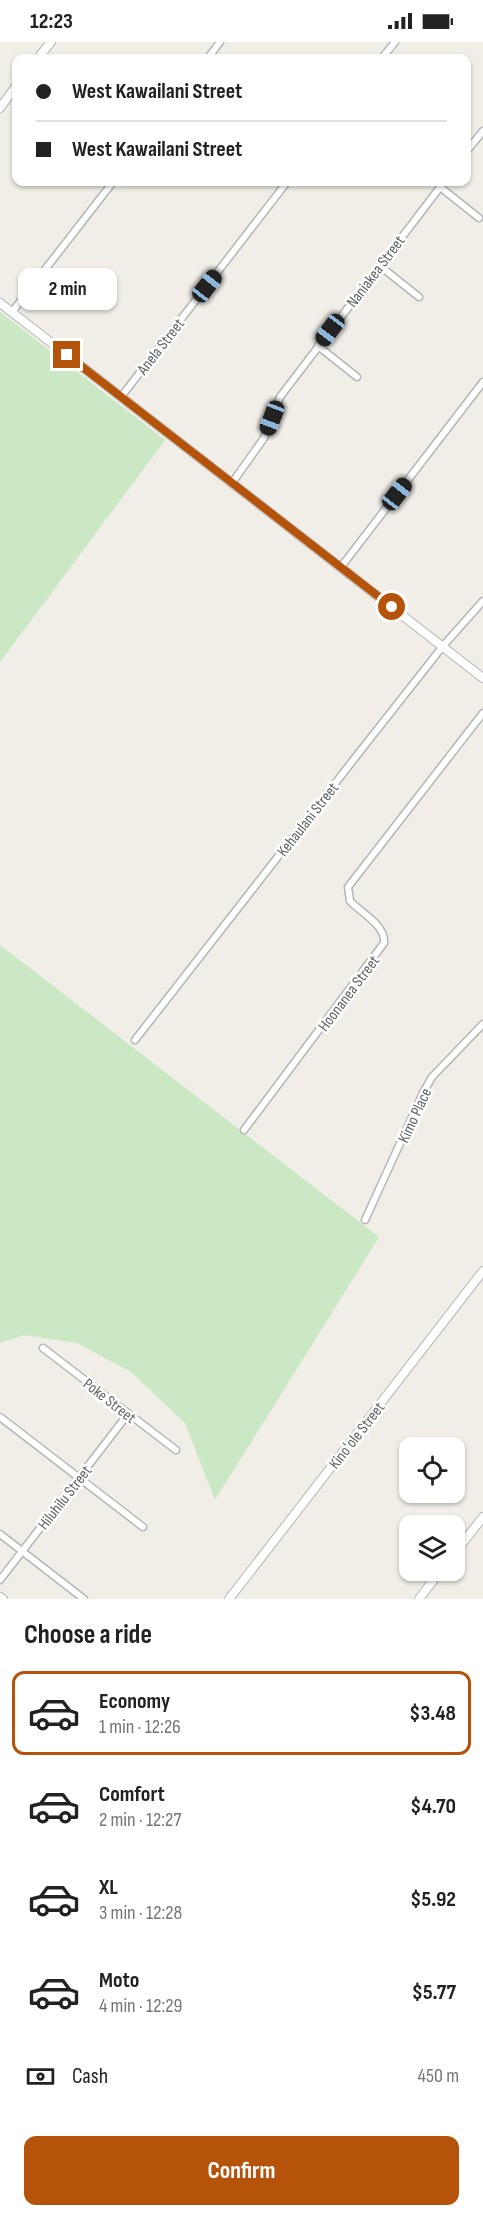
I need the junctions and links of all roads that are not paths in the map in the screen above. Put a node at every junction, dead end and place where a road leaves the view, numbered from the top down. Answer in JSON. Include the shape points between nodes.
{"nodes":[{"id":1,"x":51,"y":42,"type":"edge"},
{"id":2,"x":395,"y":42,"type":"edge"},
{"id":3,"x":41,"y":54,"type":"edge"},
{"id":4,"x":385,"y":54,"type":"edge"},
{"id":5,"x":12,"y":92,"type":"edge"},
{"id":6,"x":0,"y":108,"type":"edge"},
{"id":7,"x":483,"y":131,"type":"edge"},
{"id":8,"x":471,"y":146,"type":"edge"},
{"id":9,"x":110,"y":186,"type":"edge"},
{"id":10,"x":284,"y":186,"type":"edge"},
{"id":11,"x":440,"y":186,"type":"edge"},
{"id":12,"x":444,"y":186,"type":"edge"},
{"id":13,"x":479,"y":218,"type":"dead end"},
{"id":14,"x":380,"y":266,"type":"junction"},
{"id":15,"x":419,"y":297,"type":"dead end"},
{"id":16,"x":0,"y":303,"type":"edge"},
{"id":17,"x":12,"y":312,"type":"junction"},
{"id":18,"x":318,"y":346,"type":"junction"},
{"id":19,"x":357,"y":377,"type":"dead end"},
{"id":20,"x":483,"y":382,"type":"edge"},
{"id":21,"x":121,"y":397,"type":"junction"},
{"id":22,"x":232,"y":483,"type":"junction"},
{"id":23,"x":341,"y":567,"type":"junction"},
{"id":24,"x":483,"y":601,"type":"edge"},
{"id":25,"x":443,"y":646,"type":"junction"},
{"id":26,"x":483,"y":678,"type":"edge"},
{"id":27,"x":483,"y":713,"type":"edge"},
{"id":28,"x":483,"y":1024,"type":"edge"},
{"id":29,"x":135,"y":1040,"type":"dead end"},
{"id":30,"x":244,"y":1130,"type":"dead end"},
{"id":31,"x":365,"y":1220,"type":"dead end"},
{"id":32,"x":483,"y":1271,"type":"edge"},
{"id":33,"x":43,"y":1348,"type":"dead end"},
{"id":34,"x":128,"y":1414,"type":"junction"},
{"id":35,"x":0,"y":1417,"type":"edge"},
{"id":36,"x":176,"y":1450,"type":"dead end"},
{"id":37,"x":79,"y":1477,"type":"junction"},
{"id":38,"x":483,"y":1517,"type":"edge"},
{"id":39,"x":143,"y":1527,"type":"dead end"},
{"id":40,"x":0,"y":1534,"type":"edge"},
{"id":41,"x":465,"y":1540,"type":"edge"},
{"id":42,"x":22,"y":1551,"type":"junction"},
{"id":43,"x":0,"y":1580,"type":"edge"},
{"id":44,"x":433,"y":1581,"type":"edge"},
{"id":45,"x":84,"y":1599,"type":"edge"},
{"id":46,"x":229,"y":1599,"type":"edge"},
{"id":47,"x":419,"y":1599,"type":"edge"}],
"edges":[{"from":1,"to":3,"type":"street"},
{"from":2,"to":4,"type":"street"},
{"from":5,"to":6,"type":"street"},
{"from":7,"to":8,"type":"street"},
{"from":9,"to":17,"type":"street"},
{"from":10,"to":21,"type":"street","name":"Anela Street"},
{"from":11,"to":14,"type":"street","name":"Naniakea Street"},
{"from":12,"to":13,"type":"street"},
{"from":14,"to":15,"type":"street"},
{"from":14,"to":18,"type":"street","name":"Naniakea Street"},
{"from":16,"to":17,"type":"street"},
{"from":17,"to":21,"type":"street"},
{"from":18,"to":19,"type":"street"},
{"from":18,"to":22,"type":"street","name":"Naniakea Street","via":[[280,397],[264,438]]},
{"from":20,"to":23,"type":"street"},
{"from":21,"to":22,"type":"street"},
{"from":22,"to":23,"type":"street"},
{"from":23,"to":25,"type":"street"},
{"from":24,"to":25,"type":"street","name":"Kehaulani Street"},
{"from":25,"to":26,"type":"street"},
{"from":25,"to":29,"type":"street","name":"Kehaulani Street"},
{"from":27,"to":30,"type":"street","name":"Hoonanea Street","via":[[348,887],[350,901],[380,928],[385,935],[384,943]]},
{"from":28,"to":31,"type":"street","name":"Kimo Place","via":[[432,1077]]},
{"from":32,"to":46,"type":"street","name":"Kinoʻole Street"},
{"from":33,"to":34,"type":"street","name":"Poke Street"},
{"from":34,"to":36,"type":"street","name":"Poke Street"},
{"from":34,"to":37,"type":"street","name":"Hiluhilu Street"},
{"from":35,"to":37,"type":"street"},
{"from":37,"to":39,"type":"street"},
{"from":37,"to":42,"type":"street","name":"Hiluhilu Street"},
{"from":38,"to":41,"type":"street"},
{"from":40,"to":42,"type":"street"},
{"from":42,"to":43,"type":"street","name":"Hiluhilu Street"},
{"from":42,"to":45,"type":"street"},
{"from":44,"to":47,"type":"street"}]}
